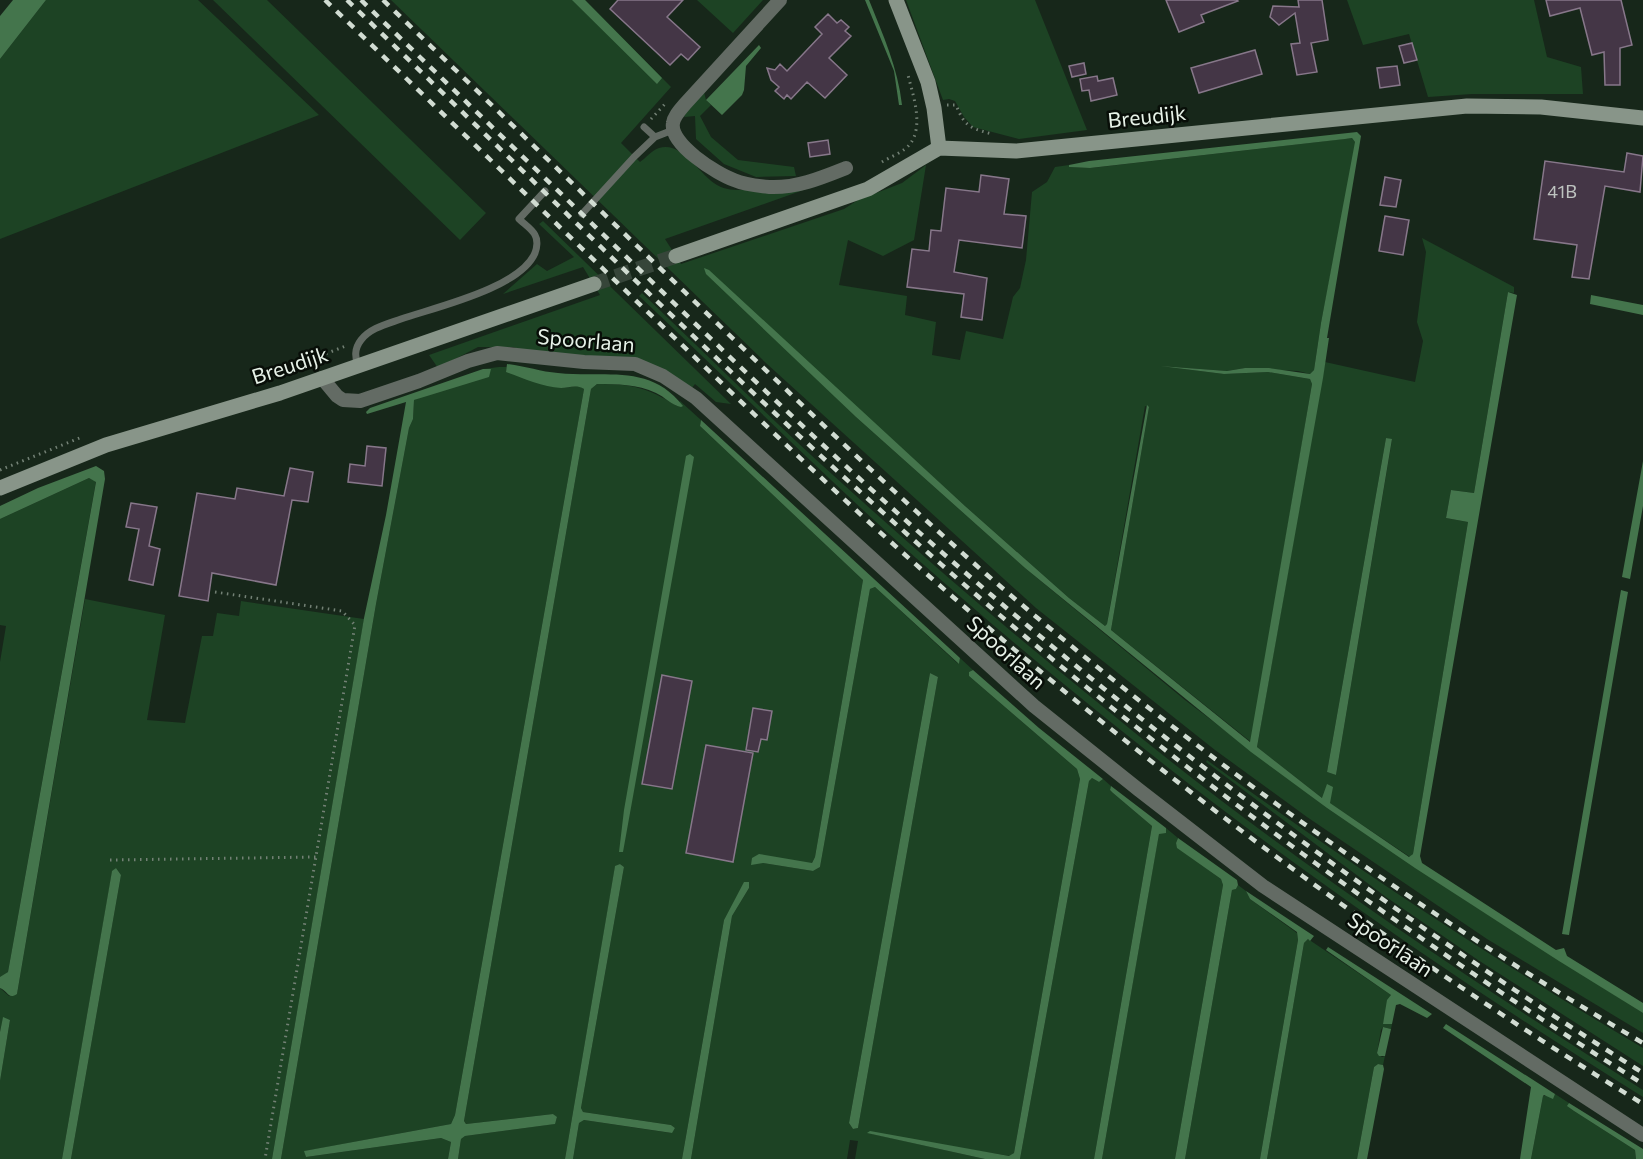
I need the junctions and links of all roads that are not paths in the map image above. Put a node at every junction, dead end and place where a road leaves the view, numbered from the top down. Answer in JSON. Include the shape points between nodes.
{"nodes":[{"id":1,"x":780,"y":0,"type":"edge"},
{"id":2,"x":896,"y":0,"type":"edge"},
{"id":3,"x":1643,"y":118,"type":"edge"},
{"id":4,"x":644,"y":128,"type":"dead end"},
{"id":5,"x":673,"y":130,"type":"junction"},
{"id":6,"x":655,"y":137,"type":"junction"},
{"id":7,"x":939,"y":148,"type":"junction"},
{"id":8,"x":846,"y":168,"type":"dead end"},
{"id":9,"x":545,"y":191,"type":"dead end"},
{"id":10,"x":582,"y":214,"type":"dead end"},
{"id":11,"x":676,"y":256,"type":"tunnel mouth"},
{"id":12,"x":594,"y":284,"type":"tunnel mouth"},
{"id":13,"x":358,"y":367,"type":"junction"},
{"id":14,"x":322,"y":378,"type":"junction"},
{"id":15,"x":0,"y":488,"type":"edge"},
{"id":16,"x":1643,"y":1135,"type":"edge"}],
"edges":[{"from":1,"to":5,"type":"street","via":[[685,104],[675,117]]},
{"from":2,"to":7,"type":"street","via":[[928,82]]},
{"from":3,"to":7,"type":"street","name":"Breudijk","via":[[1541,106],[1467,106],[1016,151]]},
{"from":4,"to":6,"type":"lane"},
{"from":5,"to":6,"type":"lane"},
{"from":5,"to":8,"type":"street","via":[[699,159],[726,177],[752,185],[793,186]]},
{"from":6,"to":10,"type":"lane"},
{"from":7,"to":11,"type":"street","via":[[868,189]]},
{"from":9,"to":13,"type":"lane","via":[[519,219],[537,242],[536,251],[524,267],[482,291],[369,333],[356,349]]},
{"from":12,"to":13,"type":"street","name":"Breudijk"},
{"from":13,"to":14,"type":"street","name":"Breudijk"},
{"from":14,"to":15,"type":"street","name":"Breudijk","via":[[106,445]]},
{"from":14,"to":16,"type":"street","name":"Spoorlaan","via":[[337,396],[351,402],[496,353],[635,363],[663,376],[696,398],[1034,706],[1138,790],[1263,886]]}]}
